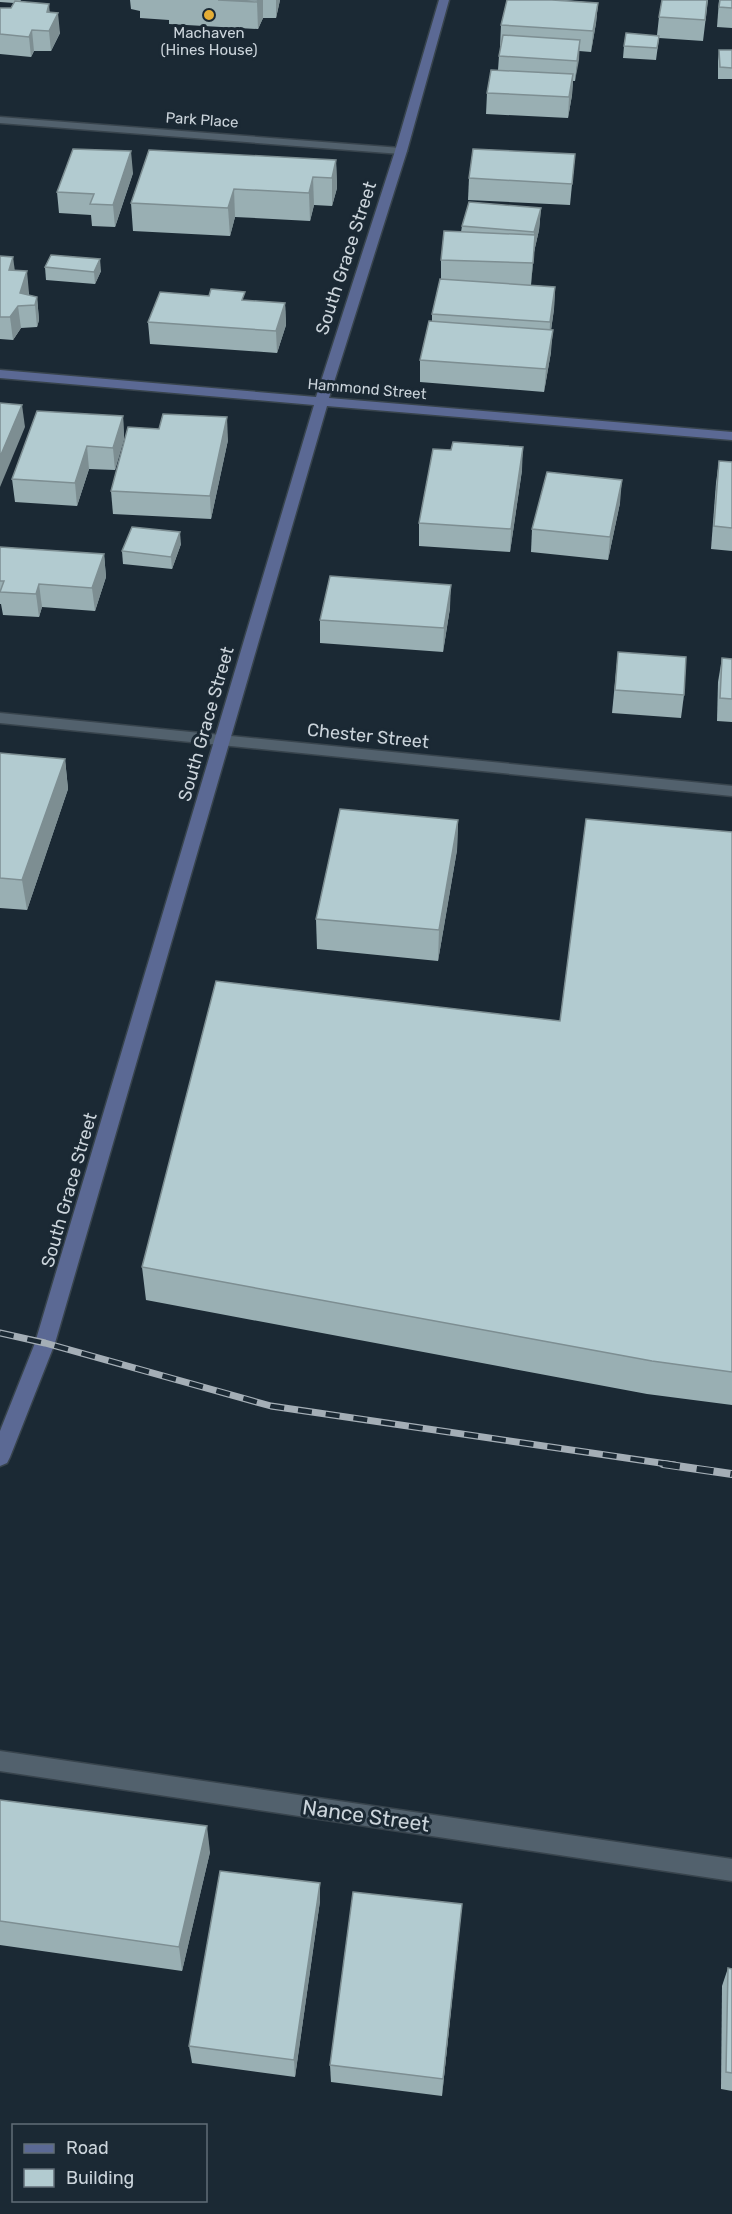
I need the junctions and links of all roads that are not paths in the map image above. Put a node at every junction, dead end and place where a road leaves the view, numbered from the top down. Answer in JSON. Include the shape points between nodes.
{"nodes":[{"id":1,"x":444,"y":0,"type":"edge"},
{"id":2,"x":0,"y":120,"type":"edge"},
{"id":3,"x":401,"y":150,"type":"junction"},
{"id":4,"x":0,"y":374,"type":"edge"},
{"id":5,"x":321,"y":402,"type":"junction"},
{"id":6,"x":732,"y":436,"type":"edge"},
{"id":7,"x":0,"y":718,"type":"edge"},
{"id":8,"x":221,"y":742,"type":"junction"},
{"id":9,"x":732,"y":791,"type":"edge"},
{"id":10,"x":0,"y":1457,"type":"edge"},
{"id":11,"x":0,"y":1761,"type":"edge"},
{"id":12,"x":732,"y":1870,"type":"edge"}],
"edges":[{"from":1,"to":3,"type":"street","name":"South Grace Street"},
{"from":2,"to":3,"type":"street","name":"Park Place"},
{"from":3,"to":5,"type":"street","name":"South Grace Street"},
{"from":4,"to":5,"type":"street","name":"Hammond Street"},
{"from":5,"to":6,"type":"street","name":"Hammond Street"},
{"from":5,"to":8,"type":"street","name":"South Grace Street"},
{"from":7,"to":8,"type":"street","name":"Chester Street"},
{"from":8,"to":9,"type":"street","name":"Chester Street"},
{"from":8,"to":10,"type":"street","name":"South Grace Street","via":[[45,1343]]},
{"from":11,"to":12,"type":"street","name":"Nance Street"}]}
